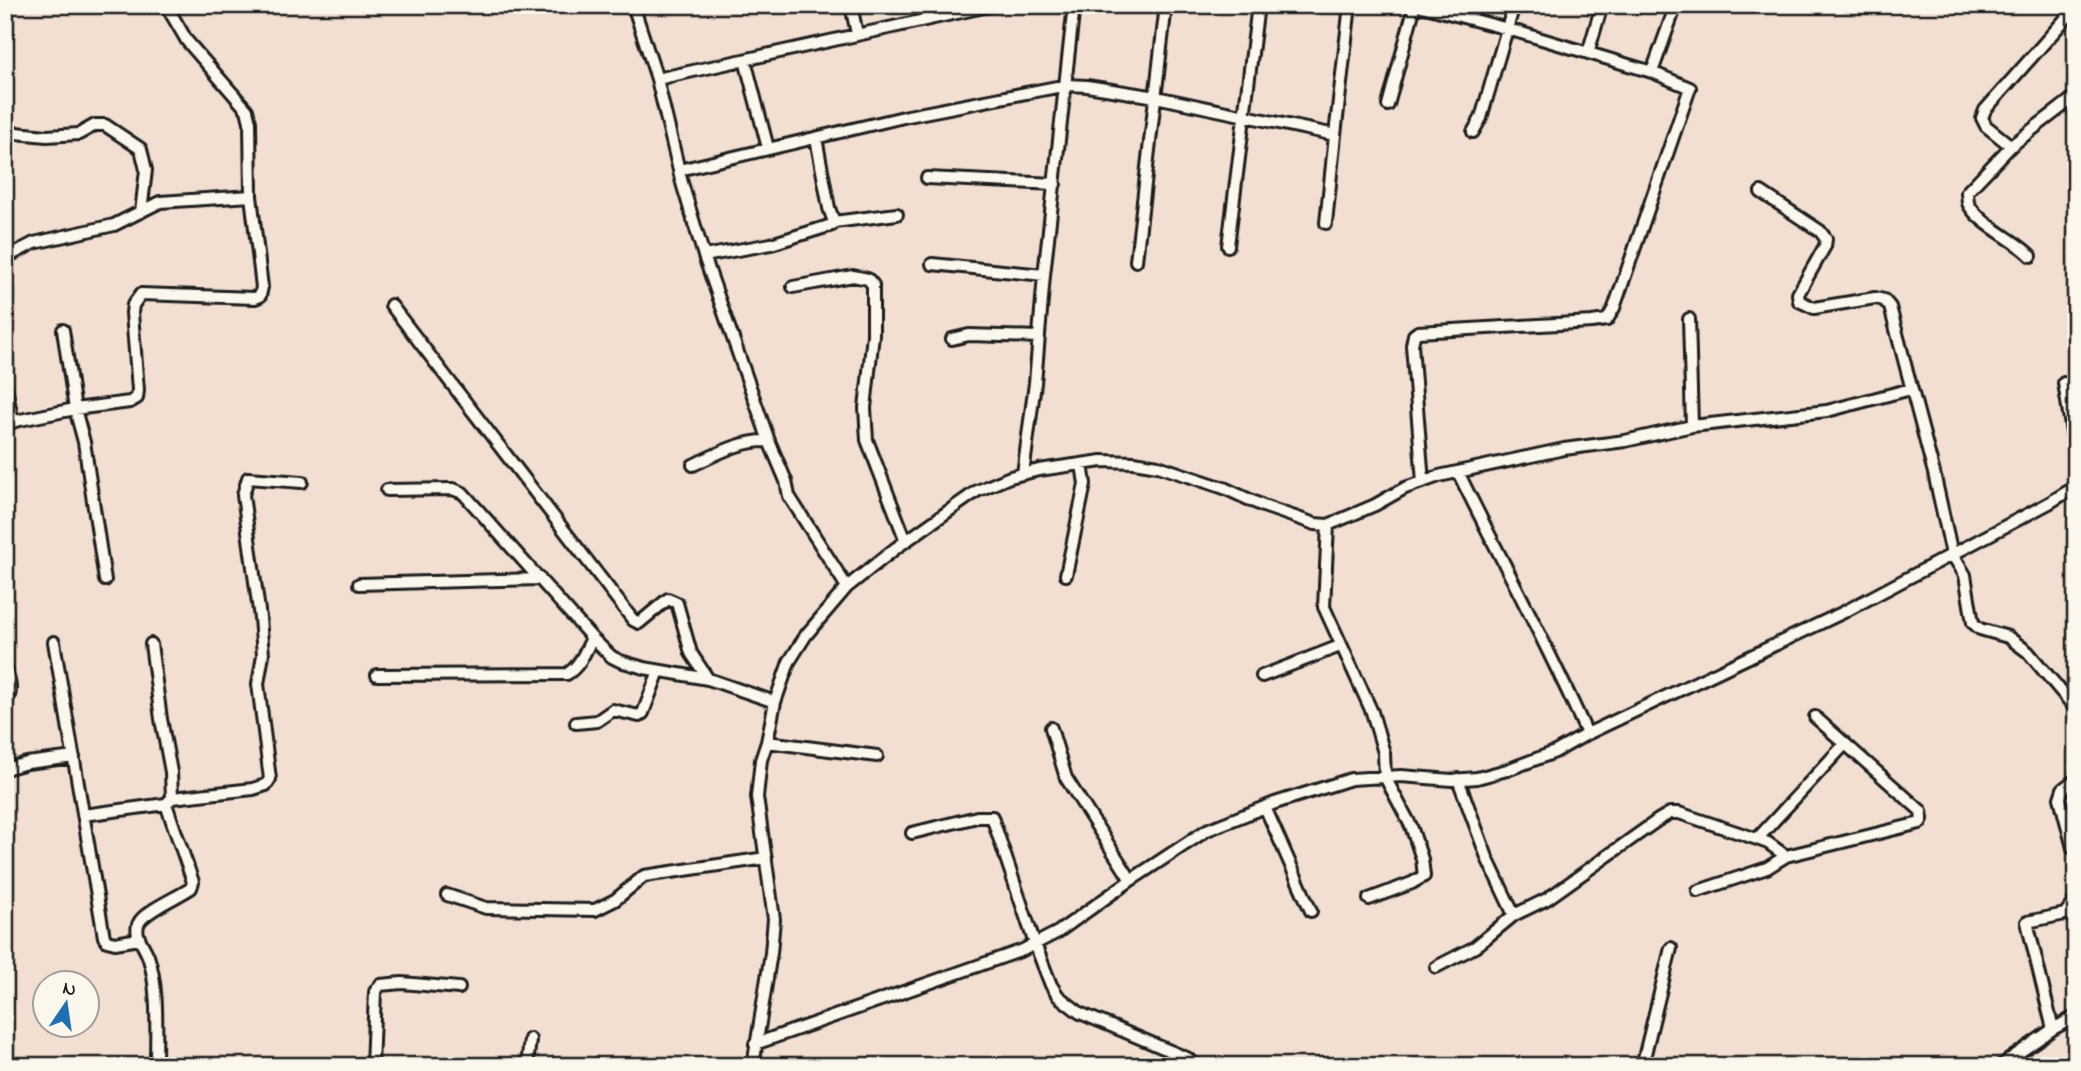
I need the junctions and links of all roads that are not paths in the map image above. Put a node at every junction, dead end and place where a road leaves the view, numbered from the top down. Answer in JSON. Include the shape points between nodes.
{"nodes":[{"id":1,"x":166,"y":5,"type":"edge"},
{"id":2,"x":633,"y":5,"type":"edge"},
{"id":3,"x":851,"y":5,"type":"edge"},
{"id":4,"x":993,"y":5,"type":"edge"},
{"id":5,"x":1074,"y":5,"type":"edge"},
{"id":6,"x":1166,"y":5,"type":"edge"},
{"id":7,"x":1258,"y":5,"type":"edge"},
{"id":8,"x":1350,"y":5,"type":"edge"},
{"id":9,"x":1416,"y":5,"type":"edge"},
{"id":10,"x":1514,"y":5,"type":"edge"},
{"id":11,"x":1602,"y":5,"type":"edge"},
{"id":12,"x":1676,"y":5,"type":"edge"},
{"id":13,"x":2076,"y":7,"type":"edge"},
{"id":14,"x":1508,"y":29,"type":"junction"},
{"id":15,"x":857,"y":34,"type":"junction"},
{"id":16,"x":1588,"y":53,"type":"junction"},
{"id":17,"x":745,"y":60,"type":"junction"},
{"id":18,"x":1652,"y":72,"type":"junction"},
{"id":19,"x":657,"y":79,"type":"junction"},
{"id":20,"x":1067,"y":85,"type":"junction"},
{"id":21,"x":2076,"y":96,"type":"edge"},
{"id":22,"x":1156,"y":97,"type":"junction"},
{"id":23,"x":1388,"y":104,"type":"dead end"},
{"id":24,"x":1246,"y":115,"type":"junction"},
{"id":25,"x":5,"y":132,"type":"edge"},
{"id":26,"x":1473,"y":132,"type":"dead end"},
{"id":27,"x":1335,"y":135,"type":"junction"},
{"id":28,"x":816,"y":138,"type":"junction"},
{"id":29,"x":2011,"y":146,"type":"junction"},
{"id":30,"x":768,"y":149,"type":"junction"},
{"id":31,"x":679,"y":170,"type":"junction"},
{"id":32,"x":927,"y":177,"type":"dead end"},
{"id":33,"x":1055,"y":184,"type":"junction"},
{"id":34,"x":1761,"y":192,"type":"dead end"},
{"id":35,"x":251,"y":196,"type":"junction"},
{"id":36,"x":141,"y":212,"type":"junction"},
{"id":37,"x":897,"y":214,"type":"dead end"},
{"id":38,"x":834,"y":222,"type":"junction"},
{"id":39,"x":1326,"y":223,"type":"dead end"},
{"id":40,"x":1228,"y":246,"type":"dead end"},
{"id":41,"x":2031,"y":256,"type":"dead end"},
{"id":42,"x":704,"y":257,"type":"junction"},
{"id":43,"x":5,"y":258,"type":"edge"},
{"id":44,"x":1136,"y":261,"type":"dead end"},
{"id":45,"x":932,"y":264,"type":"dead end"},
{"id":46,"x":1045,"y":275,"type":"junction"},
{"id":47,"x":793,"y":287,"type":"dead end"},
{"id":48,"x":391,"y":305,"type":"dead end"},
{"id":49,"x":1689,"y":318,"type":"dead end"},
{"id":50,"x":63,"y":330,"type":"dead end"},
{"id":51,"x":1039,"y":337,"type":"junction"},
{"id":52,"x":952,"y":339,"type":"dead end"},
{"id":53,"x":5,"y":383,"type":"edge"},
{"id":54,"x":2064,"y":383,"type":"dead end"},
{"id":55,"x":1911,"y":389,"type":"junction"},
{"id":56,"x":75,"y":409,"type":"junction"},
{"id":57,"x":9,"y":423,"type":"edge"},
{"id":58,"x":1692,"y":426,"type":"junction"},
{"id":59,"x":769,"y":441,"type":"junction"},
{"id":60,"x":2076,"y":457,"type":"edge"},
{"id":61,"x":1082,"y":464,"type":"junction"},
{"id":62,"x":693,"y":465,"type":"dead end"},
{"id":63,"x":1458,"y":472,"type":"junction"},
{"id":64,"x":1023,"y":474,"type":"junction"},
{"id":65,"x":302,"y":482,"type":"dead end"},
{"id":66,"x":1423,"y":482,"type":"junction"},
{"id":67,"x":2076,"y":483,"type":"edge"},
{"id":68,"x":387,"y":490,"type":"dead end"},
{"id":69,"x":1328,"y":525,"type":"junction"},
{"id":70,"x":906,"y":541,"type":"junction"},
{"id":71,"x":1952,"y":554,"type":"junction"},
{"id":72,"x":1066,"y":575,"type":"dead end"},
{"id":73,"x":540,"y":579,"type":"junction"},
{"id":74,"x":105,"y":580,"type":"dead end"},
{"id":75,"x":359,"y":584,"type":"dead end"},
{"id":76,"x":847,"y":587,"type":"junction"},
{"id":77,"x":592,"y":638,"type":"junction"},
{"id":78,"x":54,"y":642,"type":"dead end"},
{"id":79,"x":151,"y":644,"type":"dead end"},
{"id":80,"x":1340,"y":646,"type":"junction"},
{"id":81,"x":5,"y":667,"type":"edge"},
{"id":82,"x":659,"y":671,"type":"junction"},
{"id":83,"x":377,"y":675,"type":"dead end"},
{"id":84,"x":1262,"y":676,"type":"dead end"},
{"id":85,"x":708,"y":679,"type":"junction"},
{"id":86,"x":5,"y":702,"type":"edge"},
{"id":87,"x":775,"y":702,"type":"junction"},
{"id":88,"x":2076,"y":709,"type":"edge"},
{"id":89,"x":1815,"y":717,"type":"dead end"},
{"id":90,"x":576,"y":723,"type":"dead end"},
{"id":91,"x":1051,"y":729,"type":"dead end"},
{"id":92,"x":1587,"y":734,"type":"junction"},
{"id":93,"x":767,"y":741,"type":"junction"},
{"id":94,"x":1845,"y":744,"type":"junction"},
{"id":95,"x":877,"y":756,"type":"dead end"},
{"id":96,"x":74,"y":758,"type":"junction"},
{"id":97,"x":5,"y":769,"type":"edge"},
{"id":98,"x":1385,"y":776,"type":"junction"},
{"id":99,"x":1458,"y":779,"type":"junction"},
{"id":100,"x":2076,"y":779,"type":"edge"},
{"id":101,"x":169,"y":801,"type":"junction"},
{"id":102,"x":1265,"y":807,"type":"junction"},
{"id":103,"x":83,"y":815,"type":"junction"},
{"id":104,"x":912,"y":833,"type":"dead end"},
{"id":105,"x":1757,"y":839,"type":"junction"},
{"id":106,"x":2073,"y":848,"type":"dead end"},
{"id":107,"x":1786,"y":856,"type":"junction"},
{"id":108,"x":766,"y":858,"type":"junction"},
{"id":109,"x":1131,"y":880,"type":"junction"},
{"id":110,"x":1698,"y":891,"type":"dead end"},
{"id":111,"x":447,"y":895,"type":"dead end"},
{"id":112,"x":1369,"y":899,"type":"dead end"},
{"id":113,"x":2076,"y":900,"type":"edge"},
{"id":114,"x":1311,"y":911,"type":"dead end"},
{"id":115,"x":1514,"y":915,"type":"junction"},
{"id":116,"x":139,"y":939,"type":"junction"},
{"id":117,"x":1035,"y":944,"type":"junction"},
{"id":118,"x":1671,"y":948,"type":"dead end"},
{"id":119,"x":1436,"y":967,"type":"dead end"},
{"id":120,"x":459,"y":989,"type":"dead end"},
{"id":121,"x":2076,"y":1016,"type":"edge"},
{"id":122,"x":2053,"y":1029,"type":"junction"},
{"id":123,"x":530,"y":1039,"type":"dead end"},
{"id":124,"x":755,"y":1044,"type":"junction"},
{"id":125,"x":156,"y":1066,"type":"edge"},
{"id":126,"x":372,"y":1066,"type":"edge"},
{"id":127,"x":527,"y":1066,"type":"edge"},
{"id":128,"x":753,"y":1066,"type":"edge"},
{"id":129,"x":1197,"y":1066,"type":"edge"},
{"id":130,"x":1642,"y":1066,"type":"edge"},
{"id":131,"x":2000,"y":1066,"type":"edge"}],
"edges":[{"from":1,"to":35,"type":"street","via":[[187,41],[249,115]]},
{"from":2,"to":19,"type":"street"},
{"from":3,"to":15,"type":"street"},
{"from":4,"to":15,"type":"street"},
{"from":5,"to":20,"type":"street"},
{"from":6,"to":22,"type":"street"},
{"from":7,"to":24,"type":"street"},
{"from":8,"to":27,"type":"street"},
{"from":9,"to":14,"type":"street"},
{"from":9,"to":23,"type":"street"},
{"from":10,"to":14,"type":"street"},
{"from":11,"to":16,"type":"street"},
{"from":12,"to":18,"type":"street"},
{"from":13,"to":29,"type":"street","via":[[1984,110],[1986,125]]},
{"from":14,"to":16,"type":"street"},
{"from":14,"to":26,"type":"street"},
{"from":15,"to":17,"type":"street"},
{"from":16,"to":18,"type":"street"},
{"from":17,"to":19,"type":"street"},
{"from":17,"to":30,"type":"street"},
{"from":18,"to":66,"type":"street","via":[[1690,88],[1614,309],[1607,320],[1592,322],[1414,335]]},
{"from":19,"to":31,"type":"street"},
{"from":20,"to":22,"type":"street"},
{"from":20,"to":28,"type":"street"},
{"from":20,"to":33,"type":"street"},
{"from":21,"to":29,"type":"street"},
{"from":22,"to":24,"type":"street"},
{"from":22,"to":44,"type":"street"},
{"from":24,"to":27,"type":"street"},
{"from":24,"to":40,"type":"street"},
{"from":25,"to":36,"type":"street","via":[[79,134],[105,125],[141,149],[146,170]]},
{"from":27,"to":39,"type":"street"},
{"from":28,"to":30,"type":"street"},
{"from":28,"to":38,"type":"street"},
{"from":29,"to":41,"type":"street","via":[[1967,192],[1968,203]]},
{"from":30,"to":31,"type":"street"},
{"from":31,"to":42,"type":"street"},
{"from":32,"to":33,"type":"street"},
{"from":33,"to":46,"type":"street"},
{"from":34,"to":55,"type":"street","via":[[1821,231],[1826,239],[1798,294],[1799,302],[1814,308],[1884,300],[1891,307]]},
{"from":35,"to":36,"type":"street","via":[[169,200]]},
{"from":35,"to":56,"type":"street","via":[[260,296],[141,294],[132,313],[136,398]]},
{"from":36,"to":43,"type":"street","via":[[114,225],[34,243]]},
{"from":37,"to":38,"type":"street"},
{"from":38,"to":42,"type":"street","via":[[771,244]]},
{"from":42,"to":59,"type":"street"},
{"from":45,"to":46,"type":"street"},
{"from":46,"to":51,"type":"street"},
{"from":47,"to":70,"type":"street","via":[[853,276],[873,285],[866,432]]},
{"from":48,"to":85,"type":"street","via":[[633,620],[639,623],[674,599],[691,653]]},
{"from":49,"to":58,"type":"street"},
{"from":50,"to":56,"type":"street"},
{"from":51,"to":52,"type":"street","via":[[970,335]]},
{"from":51,"to":64,"type":"street"},
{"from":53,"to":57,"type":"street"},
{"from":54,"to":60,"type":"street"},
{"from":55,"to":58,"type":"street","via":[[1827,411]]},
{"from":55,"to":71,"type":"street"},
{"from":56,"to":57,"type":"street"},
{"from":56,"to":74,"type":"street"},
{"from":58,"to":63,"type":"street"},
{"from":59,"to":62,"type":"street","via":[[740,444]]},
{"from":59,"to":76,"type":"street","via":[[789,496]]},
{"from":61,"to":64,"type":"street"},
{"from":61,"to":69,"type":"street","via":[[1102,461],[1158,466]]},
{"from":61,"to":72,"type":"street","via":[[1086,484]]},
{"from":63,"to":66,"type":"street"},
{"from":63,"to":92,"type":"street"},
{"from":64,"to":70,"type":"street","via":[[978,491]]},
{"from":65,"to":101,"type":"street","via":[[248,478],[243,495],[260,618],[263,655],[258,684],[271,779],[253,789]]},
{"from":66,"to":69,"type":"street"},
{"from":67,"to":71,"type":"street","via":[[2060,497]]},
{"from":68,"to":73,"type":"street","via":[[453,489],[463,493]]},
{"from":69,"to":80,"type":"street","via":[[1324,607]]},
{"from":70,"to":76,"type":"street"},
{"from":71,"to":88,"type":"street","via":[[1965,575],[1973,623],[2008,637],[2028,652]]},
{"from":71,"to":92,"type":"street","via":[[1844,612]]},
{"from":73,"to":75,"type":"street"},
{"from":73,"to":77,"type":"street"},
{"from":76,"to":87,"type":"street","via":[[789,662]]},
{"from":77,"to":82,"type":"street","via":[[612,657]]},
{"from":77,"to":83,"type":"street","via":[[582,659],[567,674]]},
{"from":78,"to":96,"type":"street"},
{"from":79,"to":101,"type":"street","via":[[171,772]]},
{"from":80,"to":84,"type":"street"},
{"from":80,"to":98,"type":"street","via":[[1372,712],[1384,753]]},
{"from":81,"to":86,"type":"street","via":[[11,689]]},
{"from":82,"to":85,"type":"street"},
{"from":82,"to":90,"type":"street","via":[[639,716],[613,710],[597,720]]},
{"from":85,"to":87,"type":"street"},
{"from":87,"to":93,"type":"street"},
{"from":89,"to":94,"type":"street"},
{"from":91,"to":109,"type":"street","via":[[1066,778]]},
{"from":92,"to":99,"type":"street","via":[[1507,770]]},
{"from":93,"to":95,"type":"street"},
{"from":93,"to":108,"type":"street","via":[[757,797]]},
{"from":94,"to":105,"type":"street"},
{"from":94,"to":107,"type":"street","via":[[1921,811],[1920,823]]},
{"from":96,"to":97,"type":"street"},
{"from":96,"to":103,"type":"street"},
{"from":98,"to":99,"type":"street"},
{"from":98,"to":102,"type":"street","via":[[1351,779]]},
{"from":98,"to":112,"type":"street","via":[[1411,826],[1424,876]]},
{"from":99,"to":115,"type":"street"},
{"from":100,"to":106,"type":"street","via":[[2063,789],[2060,798]]},
{"from":101,"to":103,"type":"street"},
{"from":101,"to":116,"type":"street","via":[[193,882],[191,888],[139,922]]},
{"from":102,"to":109,"type":"street","via":[[1207,831]]},
{"from":102,"to":114,"type":"street"},
{"from":103,"to":116,"type":"street","via":[[104,937],[115,943]]},
{"from":104,"to":117,"type":"street","via":[[992,817]]},
{"from":105,"to":107,"type":"street"},
{"from":105,"to":115,"type":"street","via":[[1670,813],[1547,900]]},
{"from":107,"to":110,"type":"street","via":[[1767,868]]},
{"from":108,"to":111,"type":"street","via":[[644,876],[595,910],[486,908]]},
{"from":108,"to":124,"type":"street","via":[[774,935]]},
{"from":109,"to":117,"type":"street"},
{"from":113,"to":122,"type":"street","via":[[2064,914],[2027,922]]},
{"from":115,"to":119,"type":"street","via":[[1475,947]]},
{"from":116,"to":125,"type":"street","via":[[153,979]]},
{"from":117,"to":124,"type":"street"},
{"from":117,"to":129,"type":"street","via":[[1051,985],[1068,1005]]},
{"from":118,"to":130,"type":"street"},
{"from":120,"to":126,"type":"street","via":[[380,985],[374,992]]},
{"from":121,"to":122,"type":"street"},
{"from":122,"to":131,"type":"street"},
{"from":123,"to":127,"type":"street"},
{"from":124,"to":128,"type":"street"}]}
